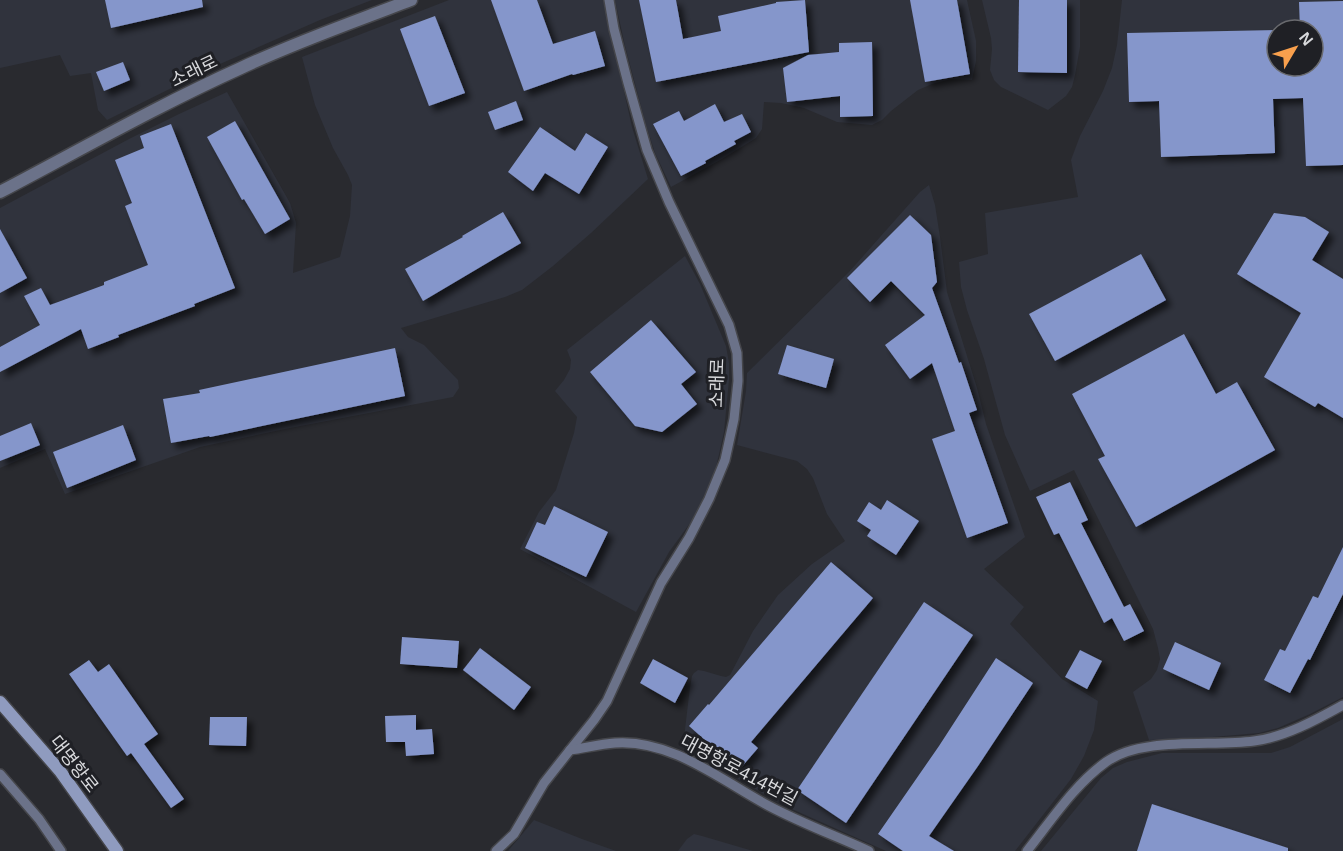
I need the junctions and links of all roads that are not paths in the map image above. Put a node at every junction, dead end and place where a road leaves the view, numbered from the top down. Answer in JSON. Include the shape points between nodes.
{"nodes":[{"id":1,"x":411,"y":0,"type":"edge"},
{"id":2,"x":609,"y":0,"type":"edge"},
{"id":3,"x":0,"y":192,"type":"edge"},
{"id":4,"x":0,"y":702,"type":"edge"},
{"id":5,"x":1343,"y":705,"type":"edge"},
{"id":6,"x":570,"y":750,"type":"junction"},
{"id":7,"x":0,"y":774,"type":"edge"},
{"id":8,"x":60,"y":851,"type":"edge"},
{"id":9,"x":117,"y":851,"type":"edge"},
{"id":10,"x":496,"y":851,"type":"edge"},
{"id":11,"x":869,"y":851,"type":"edge"},
{"id":12,"x":1027,"y":851,"type":"edge"}],
"edges":[{"from":1,"to":3,"type":"street","name":"소래로","via":[[243,67]]},
{"from":2,"to":6,"type":"lane","name":"소래로","via":[[647,150],[729,325],[737,353],[738,381],[725,460],[709,499],[661,583],[607,700]]},
{"from":4,"to":9,"type":"main road","name":"대명항로","via":[[60,771]]},
{"from":5,"to":12,"type":"lane","via":[[1278,736],[1152,747],[1107,761],[1071,796]]},
{"from":6,"to":10,"type":"lane","via":[[544,783],[514,834]]},
{"from":6,"to":11,"type":"lane","name":"대명항로414번길","via":[[615,742],[657,747],[677,754],[771,807]]},
{"from":7,"to":8,"type":"lane","via":[[39,819]]}]}
